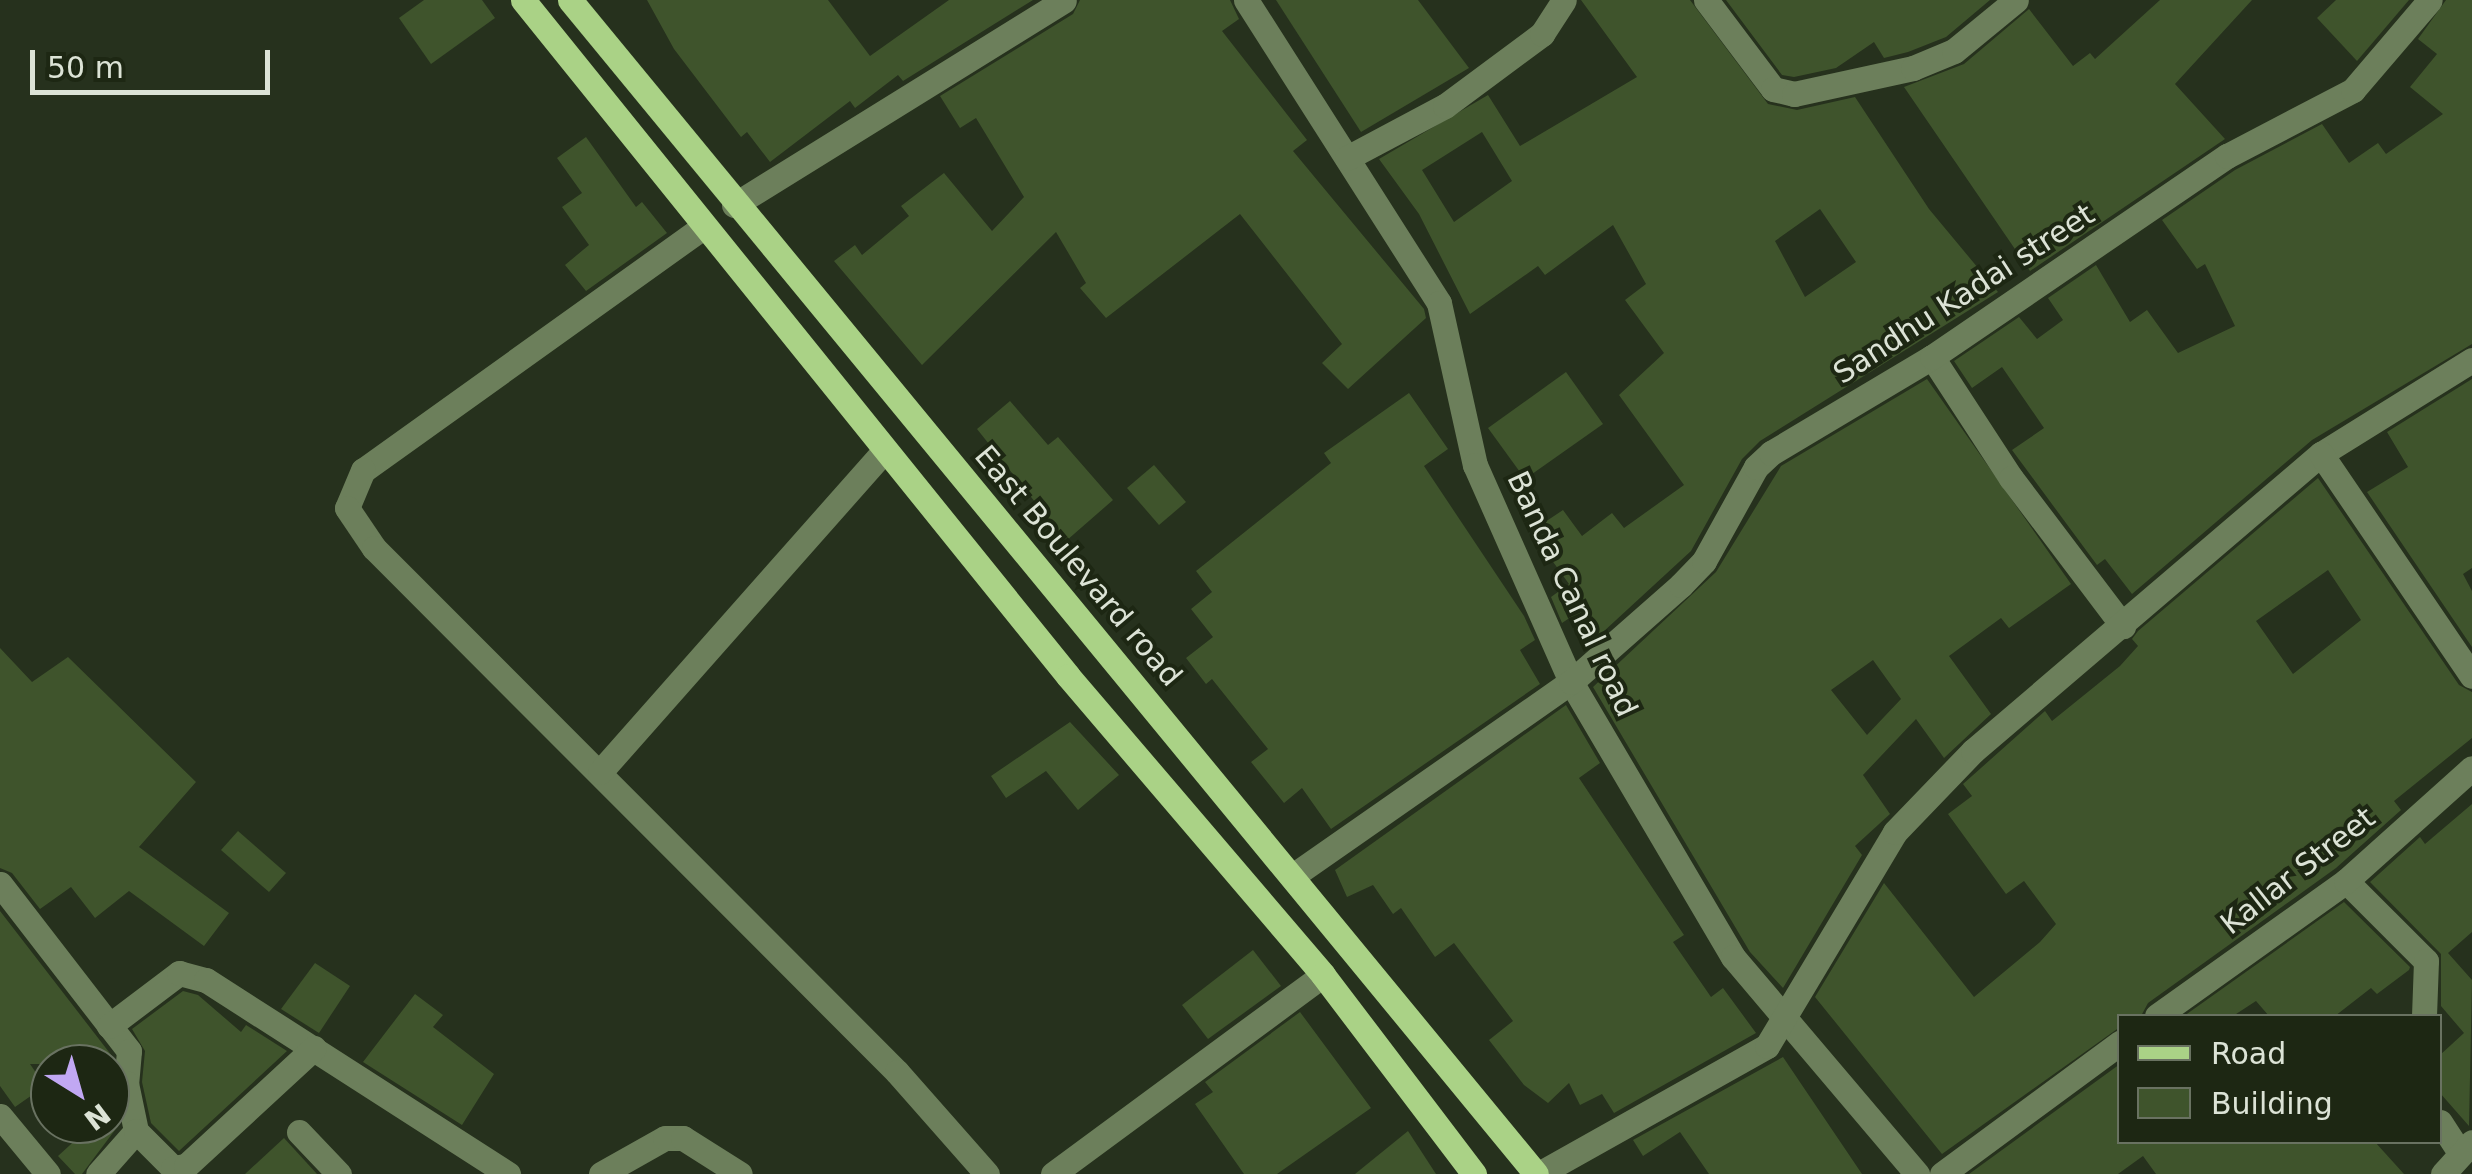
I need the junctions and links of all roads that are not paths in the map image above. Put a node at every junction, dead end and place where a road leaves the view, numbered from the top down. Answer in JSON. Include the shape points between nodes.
{"nodes":[{"id":1,"x":523,"y":0,"type":"edge"},
{"id":2,"x":570,"y":0,"type":"edge"},
{"id":3,"x":1064,"y":0,"type":"edge"},
{"id":4,"x":1246,"y":0,"type":"edge"},
{"id":5,"x":1564,"y":0,"type":"edge"},
{"id":6,"x":1706,"y":0,"type":"edge"},
{"id":7,"x":2016,"y":0,"type":"edge"},
{"id":8,"x":2430,"y":0,"type":"edge"},
{"id":9,"x":1347,"y":158,"type":"junction"},
{"id":10,"x":734,"y":205,"type":"junction"},
{"id":11,"x":703,"y":227,"type":"junction"},
{"id":12,"x":1932,"y":357,"type":"junction"},
{"id":13,"x":2472,"y":360,"type":"edge"},
{"id":14,"x":884,"y":451,"type":"junction"},
{"id":15,"x":2321,"y":454,"type":"junction"},
{"id":16,"x":2123,"y":626,"type":"junction"},
{"id":17,"x":2472,"y":676,"type":"edge"},
{"id":18,"x":1571,"y":682,"type":"junction"},
{"id":19,"x":2472,"y":768,"type":"edge"},
{"id":20,"x":600,"y":772,"type":"junction"},
{"id":21,"x":1294,"y":875,"type":"junction"},
{"id":22,"x":2346,"y":881,"type":"junction"},
{"id":23,"x":0,"y":884,"type":"edge"},
{"id":24,"x":1323,"y":974,"type":"junction"},
{"id":25,"x":2160,"y":1014,"type":"edge"},
{"id":26,"x":2424,"y":1014,"type":"edge"},
{"id":27,"x":1782,"y":1017,"type":"junction"},
{"id":28,"x":109,"y":1026,"type":"junction"},
{"id":29,"x":2117,"y":1045,"type":"edge"},
{"id":30,"x":314,"y":1048,"type":"junction"},
{"id":31,"x":0,"y":1116,"type":"edge"},
{"id":32,"x":2442,"y":1124,"type":"edge"},
{"id":33,"x":136,"y":1131,"type":"junction"},
{"id":34,"x":299,"y":1132,"type":"dead end"},
{"id":35,"x":2466,"y":1147,"type":"edge"},
{"id":36,"x":48,"y":1174,"type":"edge"},
{"id":37,"x":98,"y":1174,"type":"edge"},
{"id":38,"x":339,"y":1174,"type":"edge"},
{"id":39,"x":508,"y":1174,"type":"edge"},
{"id":40,"x":602,"y":1174,"type":"edge"},
{"id":41,"x":740,"y":1174,"type":"edge"},
{"id":42,"x":987,"y":1174,"type":"edge"},
{"id":43,"x":1053,"y":1174,"type":"edge"},
{"id":44,"x":1474,"y":1174,"type":"edge"},
{"id":45,"x":1538,"y":1174,"type":"edge"},
{"id":46,"x":1917,"y":1174,"type":"edge"},
{"id":47,"x":1942,"y":1174,"type":"edge"},
{"id":48,"x":2443,"y":1174,"type":"edge"}],
"edges":[{"from":1,"to":11,"type":"main road"},
{"from":2,"to":10,"type":"main road","name":"East Boulevard road"},
{"from":3,"to":10,"type":"street"},
{"from":4,"to":9,"type":"street","name":"Banda Canal road"},
{"from":5,"to":9,"type":"street","via":[[1542,34],[1445,106]]},
{"from":6,"to":7,"type":"street","via":[[1773,89],[1794,94],[1912,68],[1954,51]]},
{"from":8,"to":12,"type":"street","name":"Sandhu Kadai street","via":[[2353,90],[2227,156]]},
{"from":9,"to":18,"type":"street","name":"Banda Canal road","via":[[1439,303],[1475,466]]},
{"from":10,"to":21,"type":"main road","name":"East Boulevard road"},
{"from":11,"to":14,"type":"main road"},
{"from":11,"to":20,"type":"street","via":[[363,470],[349,491],[347,508],[357,530]]},
{"from":12,"to":16,"type":"street","via":[[2011,478]]},
{"from":12,"to":18,"type":"street","name":"Sandhu Kadai street","via":[[1763,460],[1694,574]]},
{"from":13,"to":15,"type":"street"},
{"from":14,"to":20,"type":"street"},
{"from":14,"to":24,"type":"main road"},
{"from":15,"to":16,"type":"street"},
{"from":15,"to":17,"type":"street"},
{"from":16,"to":27,"type":"street","via":[[1974,751],[1895,832]]},
{"from":18,"to":21,"type":"street","name":"Sandhu Kadai street"},
{"from":18,"to":27,"type":"street","name":"Banda Canal road","via":[[1733,957]]},
{"from":19,"to":22,"type":"street","name":"Kallar Street"},
{"from":20,"to":42,"type":"street","via":[[897,1072]]},
{"from":21,"to":45,"type":"main road","name":"East Boulevard road"},
{"from":22,"to":25,"type":"street","name":"Kallar Street"},
{"from":22,"to":26,"type":"street","via":[[2426,961]]},
{"from":23,"to":28,"type":"street"},
{"from":24,"to":43,"type":"street"},
{"from":24,"to":44,"type":"main road"},
{"from":27,"to":45,"type":"street","via":[[1767,1046]]},
{"from":27,"to":46,"type":"street","name":"Banda Canal road"},
{"from":28,"to":30,"type":"street","via":[[179,972],[206,980]]},
{"from":28,"to":33,"type":"street","via":[[132,1064],[126,1083]]},
{"from":29,"to":47,"type":"street"},
{"from":30,"to":33,"type":"street","via":[[186,1166],[174,1168]]},
{"from":30,"to":39,"type":"street"},
{"from":31,"to":36,"type":"street"},
{"from":32,"to":35,"type":"street"},
{"from":33,"to":37,"type":"street"},
{"from":34,"to":38,"type":"street"},
{"from":35,"to":48,"type":"street"},
{"from":40,"to":41,"type":"street","via":[[665,1138],[683,1138]]}]}
